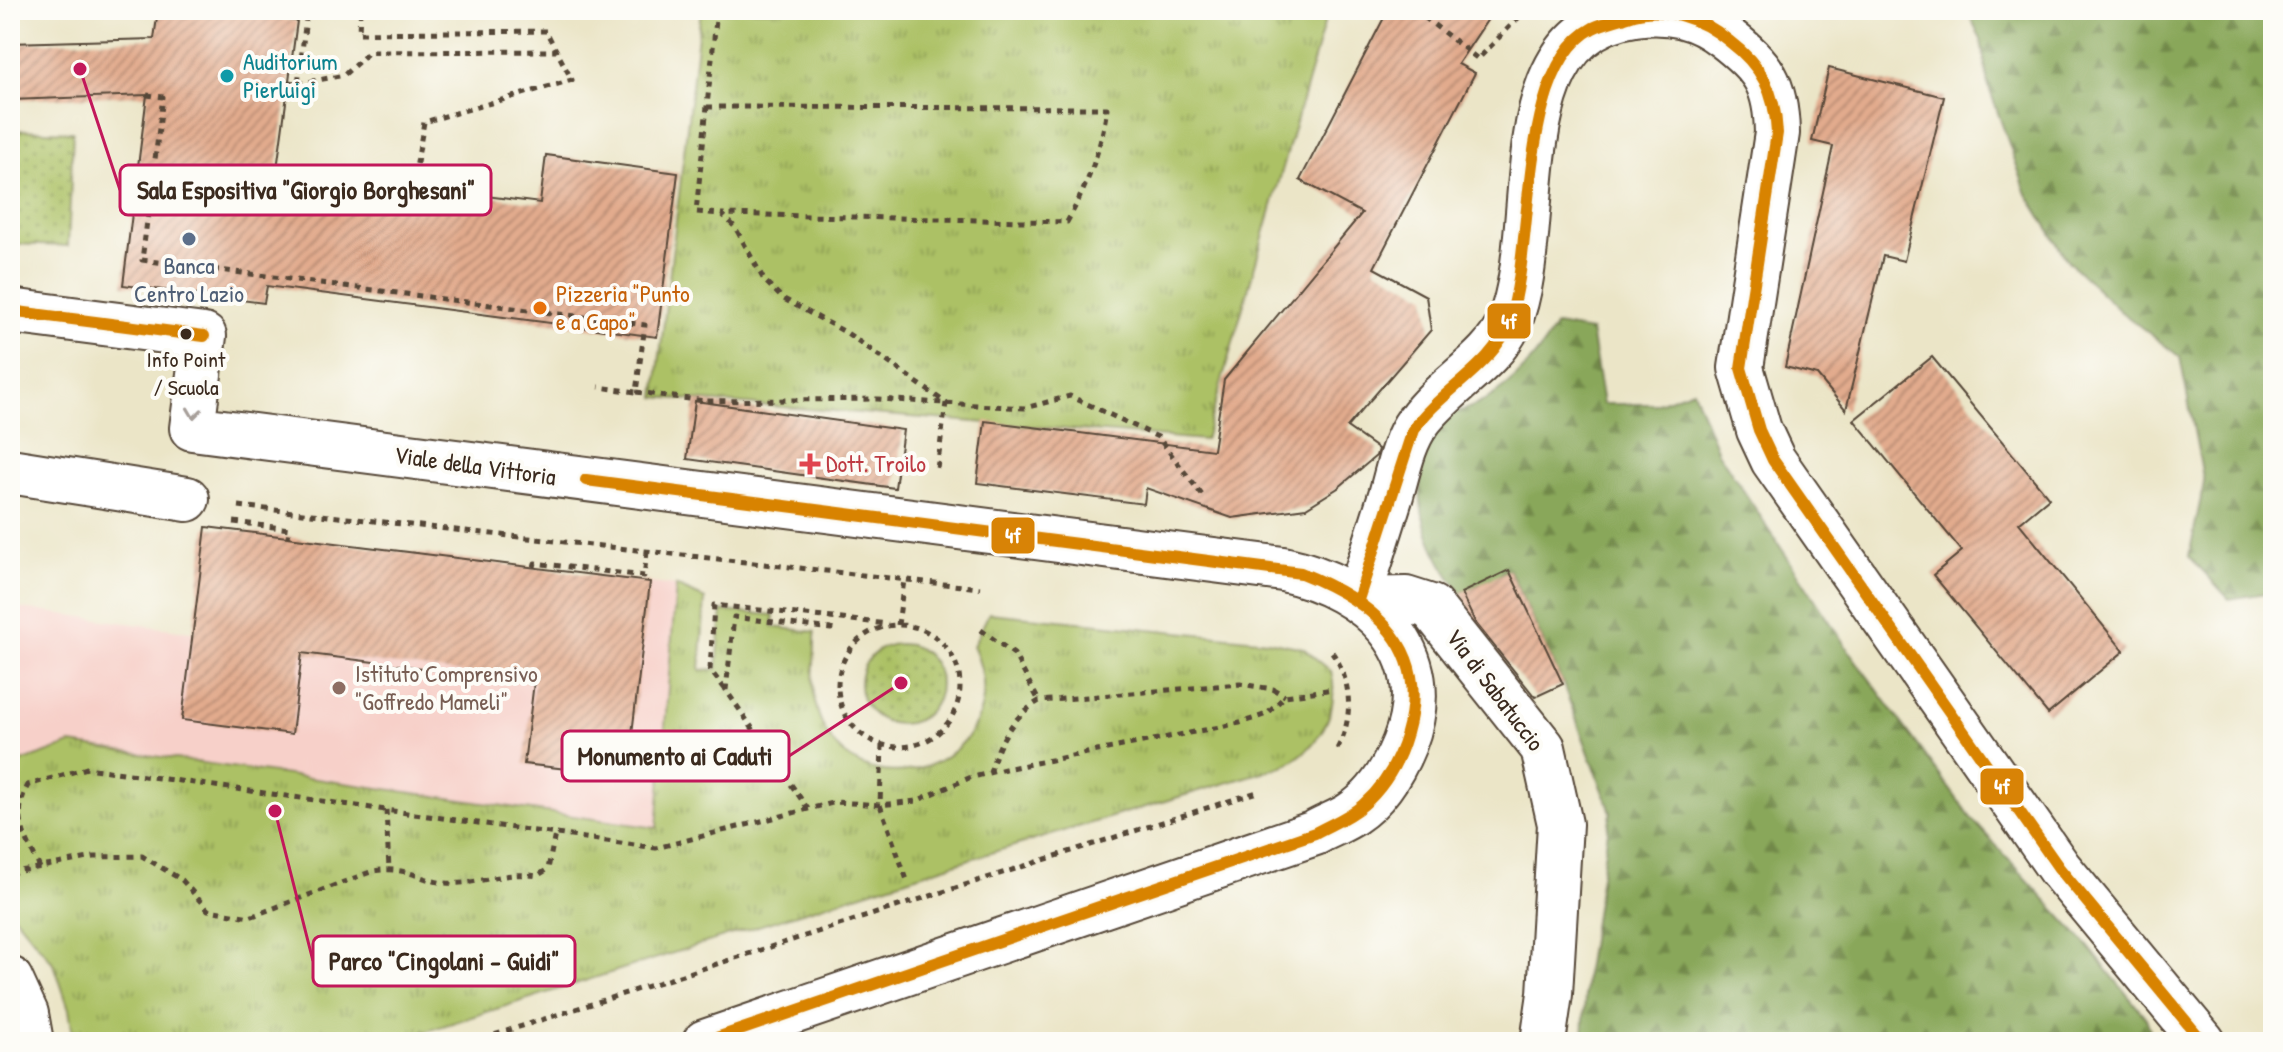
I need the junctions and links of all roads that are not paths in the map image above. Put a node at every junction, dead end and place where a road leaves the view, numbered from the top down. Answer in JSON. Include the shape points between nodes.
{"nodes":[{"id":1,"x":10,"y":311,"type":"edge"},
{"id":2,"x":10,"y":471,"type":"edge"},
{"id":3,"x":187,"y":499,"type":"road end"},
{"id":4,"x":1358,"y":600,"type":"junction"},
{"id":5,"x":10,"y":979,"type":"edge"},
{"id":6,"x":31,"y":1042,"type":"edge"},
{"id":7,"x":705,"y":1042,"type":"edge"},
{"id":8,"x":1543,"y":1042,"type":"edge"},
{"id":9,"x":2203,"y":1042,"type":"edge"}],
"edges":[{"from":1,"to":4,"type":"street","name":"Viale della Vittoria","one_way":true,"via":[[204,336],[192,428],[1301,573]]},
{"from":2,"to":3,"type":"street"},
{"from":4,"to":7,"type":"street","via":[[1393,632],[1411,669],[1414,690],[1408,733],[1385,780],[1352,814],[1315,833]]},
{"from":4,"to":8,"type":"street","name":"Via di Sabatuccio","via":[[1406,599],[1431,607],[1543,748],[1560,824]]},
{"from":4,"to":9,"type":"street","via":[[1416,424],[1463,373],[1495,348],[1507,328],[1524,273],[1545,89],[1561,55],[1589,28],[1621,16],[1650,12],[1700,19],[1750,56],[1770,82],[1776,103],[1777,133],[1741,368],[1773,460],[2059,868]]},
{"from":5,"to":6,"type":"street","via":[[26,1014]]}]}
